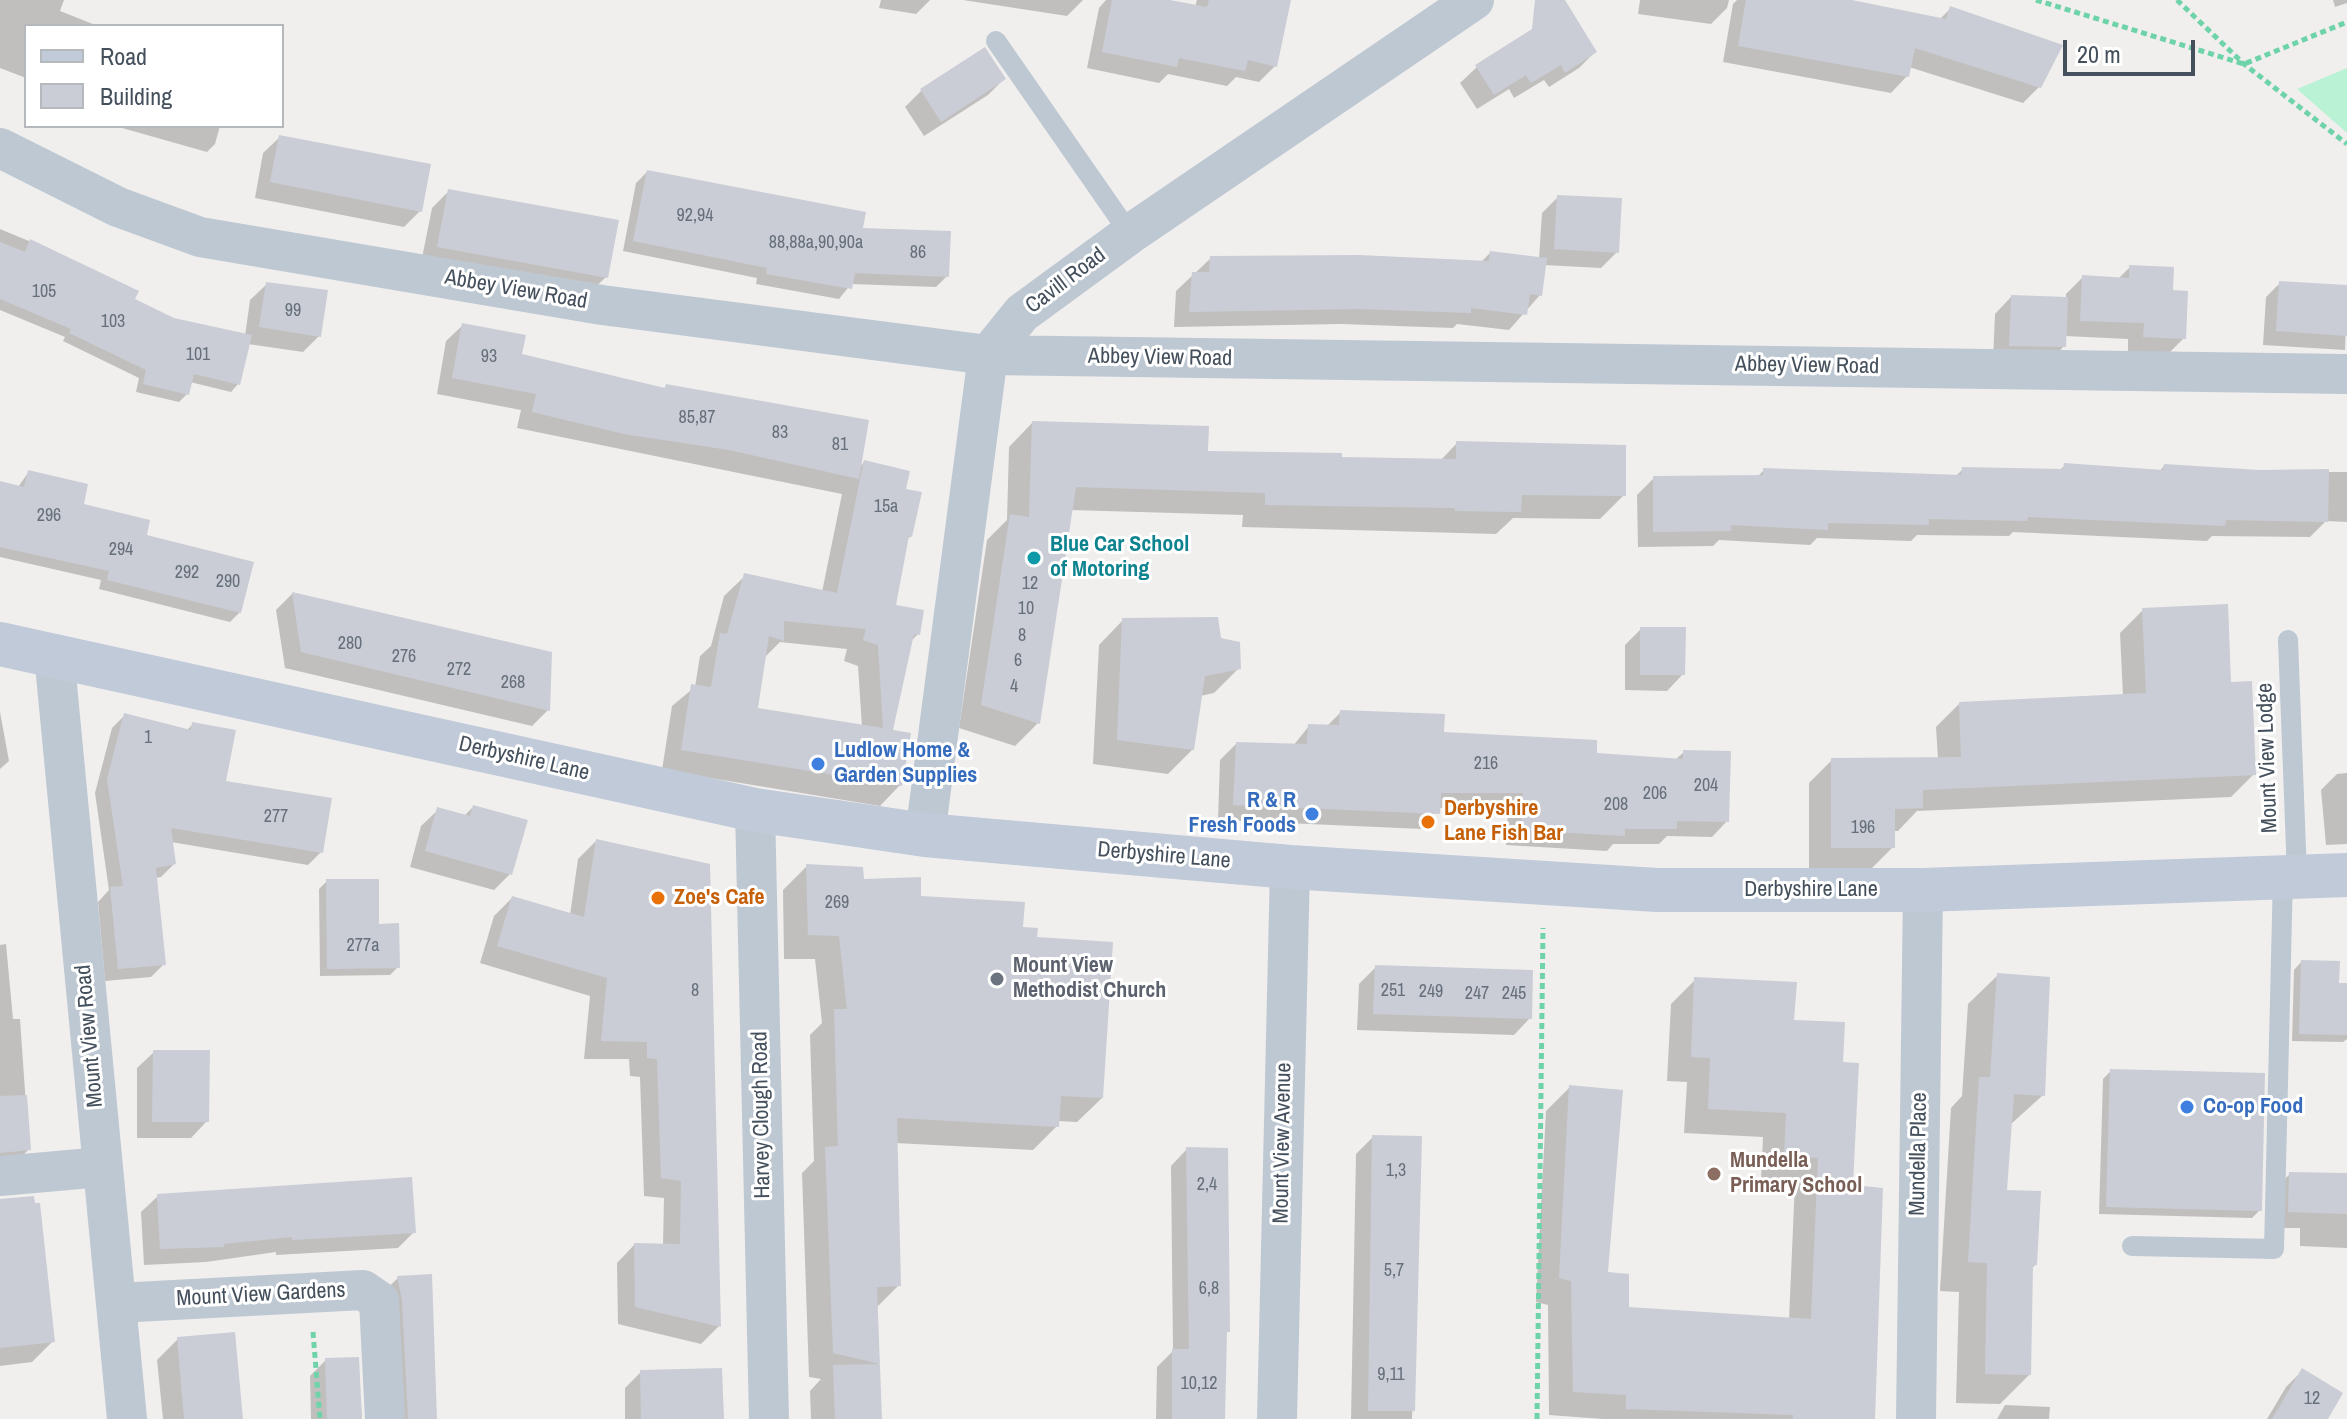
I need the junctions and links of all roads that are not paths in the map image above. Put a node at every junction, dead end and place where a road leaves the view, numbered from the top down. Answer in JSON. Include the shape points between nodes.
{"nodes":[{"id":1,"x":1474,"y":0,"type":"edge"},
{"id":2,"x":996,"y":41,"type":"dead end"},
{"id":3,"x":0,"y":148,"type":"edge"},
{"id":4,"x":1130,"y":234,"type":"junction"},
{"id":5,"x":988,"y":355,"type":"junction"},
{"id":6,"x":2347,"y":374,"type":"edge"},
{"id":7,"x":2288,"y":640,"type":"dead end"},
{"id":8,"x":0,"y":644,"type":"edge"},
{"id":9,"x":54,"y":654,"type":"junction"},
{"id":10,"x":755,"y":810,"type":"junction"},
{"id":11,"x":925,"y":835,"type":"junction"},
{"id":12,"x":1290,"y":867,"type":"junction"},
{"id":13,"x":2290,"y":875,"type":"junction"},
{"id":14,"x":2347,"y":875,"type":"edge"},
{"id":15,"x":1923,"y":890,"type":"junction"},
{"id":16,"x":102,"y":1167,"type":"junction"},
{"id":17,"x":0,"y":1176,"type":"edge"},
{"id":18,"x":2132,"y":1246,"type":"dead end"},
{"id":19,"x":117,"y":1303,"type":"junction"},
{"id":20,"x":127,"y":1419,"type":"edge"},
{"id":21,"x":385,"y":1419,"type":"edge"},
{"id":22,"x":769,"y":1419,"type":"edge"},
{"id":23,"x":1277,"y":1419,"type":"edge"},
{"id":24,"x":1916,"y":1419,"type":"edge"}],
"edges":[{"from":1,"to":4,"type":"street","name":"Cavill Road"},
{"from":2,"to":4,"type":"lane"},
{"from":3,"to":5,"type":"street","name":"Abbey View Road","via":[[118,207],[200,237],[602,305]]},
{"from":4,"to":5,"type":"street","name":"Cavill Road","via":[[1022,313]]},
{"from":5,"to":6,"type":"street","name":"Abbey View Road"},
{"from":5,"to":11,"type":"street"},
{"from":7,"to":13,"type":"lane","name":"Mount View Lodge"},
{"from":8,"to":9,"type":"street","name":"Derbyshire Lane"},
{"from":9,"to":10,"type":"street","name":"Derbyshire Lane"},
{"from":9,"to":16,"type":"street","name":"Mount View Road"},
{"from":10,"to":11,"type":"street","name":"Derbyshire Lane"},
{"from":10,"to":22,"type":"street","name":"Harvey Clough Road"},
{"from":11,"to":12,"type":"street","name":"Derbyshire Lane"},
{"from":12,"to":15,"type":"street","name":"Derbyshire Lane","via":[[1657,890]]},
{"from":12,"to":23,"type":"street","name":"Mount View Avenue"},
{"from":13,"to":14,"type":"street","name":"Derbyshire Lane"},
{"from":13,"to":15,"type":"street","name":"Derbyshire Lane"},
{"from":13,"to":18,"type":"lane","name":"Mount View Lodge","via":[[2274,1249]]},
{"from":15,"to":24,"type":"street","name":"Mundella Place"},
{"from":16,"to":17,"type":"street"},
{"from":16,"to":19,"type":"street","name":"Mount View Road"},
{"from":19,"to":20,"type":"street","name":"Mount View Road"},
{"from":19,"to":21,"type":"street","name":"Mount View Gardens","via":[[363,1290],[379,1301]]}]}
